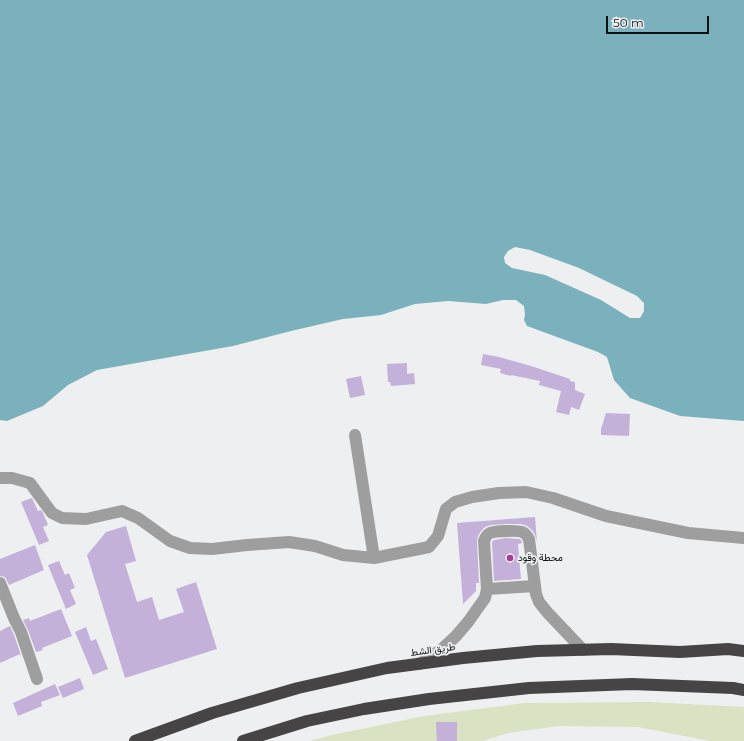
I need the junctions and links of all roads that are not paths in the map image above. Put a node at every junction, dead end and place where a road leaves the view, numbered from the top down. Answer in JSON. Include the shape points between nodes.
{"nodes":[{"id":1,"x":355,"y":435,"type":"dead end"},
{"id":2,"x":0,"y":478,"type":"edge"},
{"id":3,"x":744,"y":538,"type":"edge"},
{"id":4,"x":374,"y":558,"type":"junction"},
{"id":5,"x":0,"y":583,"type":"edge"},
{"id":6,"x":535,"y":586,"type":"junction"},
{"id":7,"x":487,"y":588,"type":"junction"},
{"id":8,"x":583,"y":650,"type":"junction"},
{"id":9,"x":744,"y":651,"type":"edge"},
{"id":10,"x":419,"y":664,"type":"junction"},
{"id":11,"x":37,"y":679,"type":"dead end"},
{"id":12,"x":744,"y":690,"type":"edge"},
{"id":13,"x":135,"y":741,"type":"edge"},
{"id":14,"x":243,"y":741,"type":"edge"}],
"edges":[{"from":1,"to":4,"type":"lane"},
{"from":2,"to":4,"type":"lane","via":[[30,483],[52,513],[62,518],[86,519],[122,511],[138,518],[170,541],[190,548],[212,549],[289,542],[315,546],[343,555]]},
{"from":3,"to":4,"type":"lane","via":[[688,533],[606,516],[553,498],[526,492],[499,493],[455,502],[446,509],[438,536],[429,547]]},
{"from":5,"to":11,"type":"lane"},
{"from":6,"to":7,"type":"lane"},
{"from":6,"to":7,"type":"lane","via":[[529,539],[517,530],[492,532],[485,538]]},
{"from":6,"to":8,"type":"lane","via":[[542,608]]},
{"from":7,"to":10,"type":"lane","via":[[485,598],[456,636]]},
{"from":8,"to":9,"type":"highway","name":"طريق الشط"},
{"from":8,"to":10,"type":"highway","name":"طريق الشط","via":[[537,651]]},
{"from":10,"to":13,"type":"highway","name":"طريق الشط","via":[[386,668],[298,688],[212,713]]},
{"from":12,"to":14,"type":"highway","via":[[632,684],[529,688],[364,709],[307,721]]}]}
